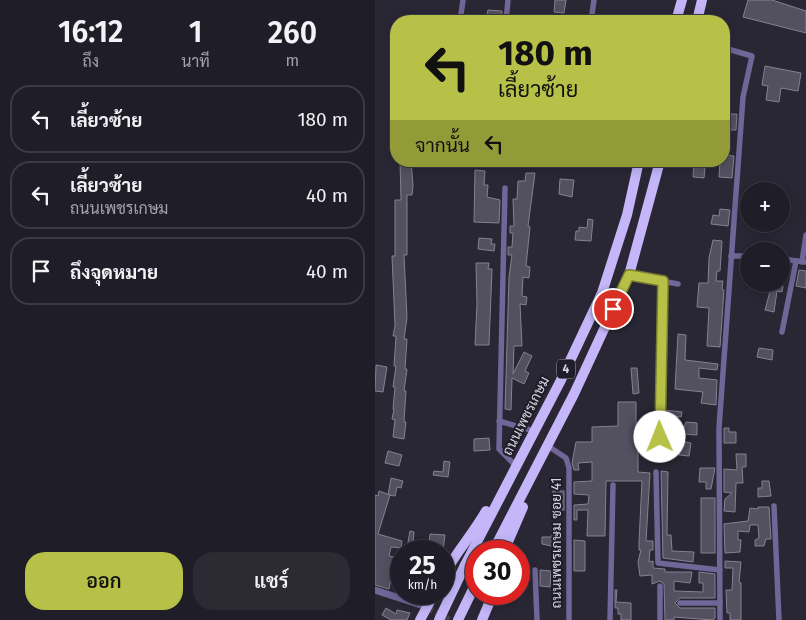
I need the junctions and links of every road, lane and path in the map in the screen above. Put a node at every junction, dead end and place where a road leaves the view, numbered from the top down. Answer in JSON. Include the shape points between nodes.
{"nodes":[{"id":1,"x":463,"y":0,"type":"edge"},
{"id":2,"x":508,"y":0,"type":"edge"},
{"id":3,"x":594,"y":0,"type":"edge"},
{"id":4,"x":682,"y":0,"type":"edge"},
{"id":5,"x":701,"y":0,"type":"edge"},
{"id":6,"x":461,"y":15,"type":"edge"},
{"id":7,"x":507,"y":15,"type":"edge"},
{"id":8,"x":592,"y":15,"type":"edge"},
{"id":9,"x":678,"y":15,"type":"edge"},
{"id":10,"x":698,"y":15,"type":"edge"},
{"id":11,"x":730,"y":50,"type":"edge"},
{"id":12,"x":638,"y":167,"type":"edge"},
{"id":13,"x":659,"y":167,"type":"edge"},
{"id":14,"x":505,"y":188,"type":"dead end"},
{"id":15,"x":806,"y":235,"type":"edge"},
{"id":16,"x":731,"y":256,"type":"junction"},
{"id":17,"x":740,"y":256,"type":"edge"},
{"id":18,"x":801,"y":262,"type":"edge"},
{"id":19,"x":629,"y":275,"type":"junction"},
{"id":20,"x":663,"y":281,"type":"junction"},
{"id":21,"x":678,"y":284,"type":"dead end"},
{"id":22,"x":782,"y":332,"type":"dead end"},
{"id":23,"x":499,"y":421,"type":"junction"},
{"id":24,"x":534,"y":431,"type":"junction"},
{"id":25,"x":659,"y":445,"type":"dead end"},
{"id":26,"x":548,"y":446,"type":"junction"},
{"id":27,"x":517,"y":466,"type":"junction"},
{"id":28,"x":656,"y":472,"type":"dead end"},
{"id":29,"x":528,"y":485,"type":"junction"},
{"id":30,"x":613,"y":485,"type":"dead end"},
{"id":31,"x":504,"y":490,"type":"junction"},
{"id":32,"x":774,"y":506,"type":"dead end"},
{"id":33,"x":499,"y":540,"type":"edge"},
{"id":34,"x":509,"y":540,"type":"edge"},
{"id":35,"x":455,"y":555,"type":"edge"},
{"id":36,"x":535,"y":570,"type":"dead end"},
{"id":37,"x":720,"y":570,"type":"junction"},
{"id":38,"x":660,"y":586,"type":"dead end"},
{"id":39,"x":375,"y":590,"type":"edge"},
{"id":40,"x":679,"y":603,"type":"dead end"},
{"id":41,"x":720,"y":603,"type":"junction"},
{"id":42,"x":465,"y":605,"type":"edge"},
{"id":43,"x":488,"y":605,"type":"edge"},
{"id":44,"x":427,"y":607,"type":"joint"},
{"id":45,"x":420,"y":620,"type":"edge"},
{"id":46,"x":439,"y":620,"type":"edge"},
{"id":47,"x":458,"y":620,"type":"edge"},
{"id":48,"x":482,"y":620,"type":"edge"},
{"id":49,"x":537,"y":620,"type":"edge"},
{"id":50,"x":569,"y":620,"type":"edge"},
{"id":51,"x":610,"y":620,"type":"edge"},
{"id":52,"x":660,"y":620,"type":"edge"},
{"id":53,"x":721,"y":620,"type":"edge"},
{"id":54,"x":779,"y":620,"type":"edge"}],
"edges":[{"from":1,"to":6,"type":"street"},
{"from":2,"to":7,"type":"street"},
{"from":3,"to":8,"type":"street"},
{"from":4,"to":9,"type":"highway"},
{"from":5,"to":10,"type":"highway"},
{"from":11,"to":16,"type":"street","via":[[752,56],[743,97]]},
{"from":12,"to":24,"type":"highway","name":"ถนนเพชรเกษม","number":"4","via":[[627,215],[602,292]]},
{"from":13,"to":19,"type":"highway","number":"4"},
{"from":14,"to":23,"type":"street"},
{"from":15,"to":18,"type":"street"},
{"from":16,"to":17,"type":"street"},
{"from":16,"to":37,"type":"street","via":[[719,428]]},
{"from":18,"to":22,"type":"street"},
{"from":19,"to":20,"type":"street"},
{"from":19,"to":26,"type":"highway","number":"4"},
{"from":20,"to":21,"type":"street"},
{"from":20,"to":25,"type":"street"},
{"from":23,"to":24,"type":"street"},
{"from":23,"to":27,"type":"street","via":[[499,449]]},
{"from":24,"to":27,"type":"highway","name":"ถนนเพชรเกษม","number":"4"},
{"from":26,"to":29,"type":"highway","number":"4"},
{"from":26,"to":50,"type":"street","name":"ถนนเพชรเกษม ซอย 41","via":[[566,458],[569,468]]},
{"from":27,"to":31,"type":"highway","name":"ถนนเพชรเกษม","number":"4"},
{"from":28,"to":37,"type":"street","via":[[658,563]]},
{"from":29,"to":33,"type":"highway","number":"4"},
{"from":29,"to":34,"type":"highway","via":[[528,495]]},
{"from":30,"to":51,"type":"street"},
{"from":31,"to":35,"type":"highway","via":[[495,495],[475,530]]},
{"from":31,"to":46,"type":"highway","name":"ถนนเพชรเกษม","number":"4","bridge":true},
{"from":32,"to":54,"type":"street"},
{"from":36,"to":49,"type":"street"},
{"from":37,"to":41,"type":"street"},
{"from":38,"to":52,"type":"street"},
{"from":39,"to":44,"type":"street"},
{"from":40,"to":41,"type":"street"},
{"from":41,"to":53,"type":"street"},
{"from":42,"to":47,"type":"highway"},
{"from":43,"to":48,"type":"highway"},
{"from":44,"to":45,"type":"highway"}]}
